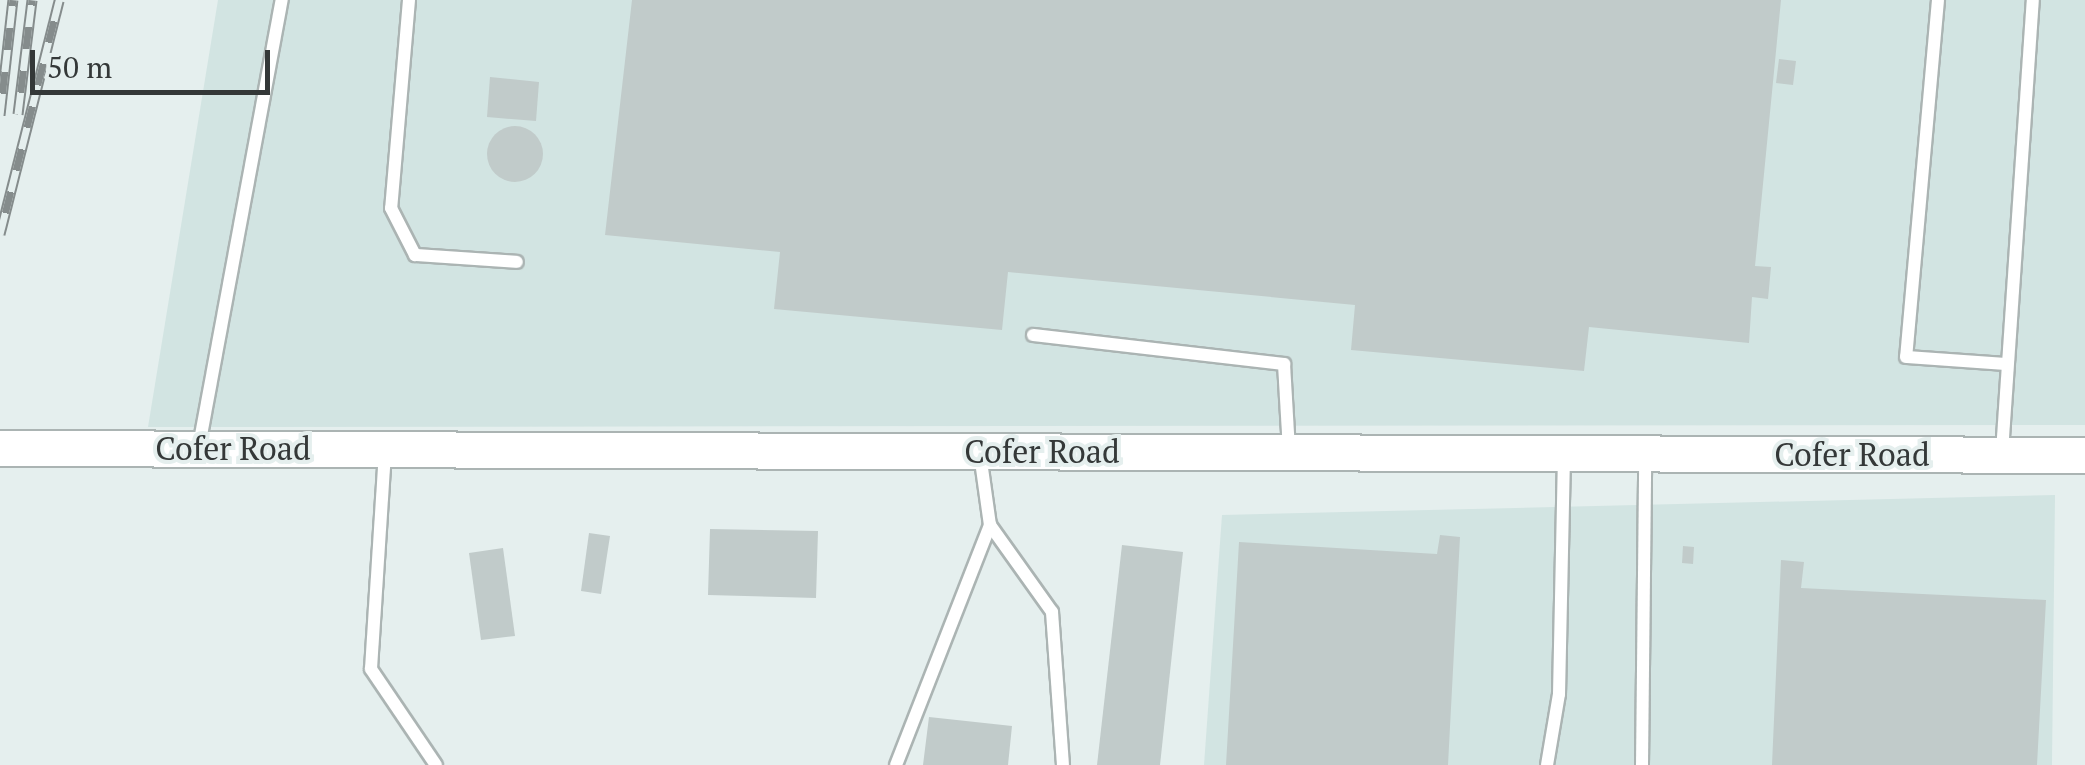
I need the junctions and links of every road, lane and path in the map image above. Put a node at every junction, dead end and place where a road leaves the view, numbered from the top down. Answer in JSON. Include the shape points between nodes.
{"nodes":[{"id":1,"x":282,"y":0,"type":"edge"},
{"id":2,"x":410,"y":0,"type":"edge"},
{"id":3,"x":1938,"y":0,"type":"edge"},
{"id":4,"x":2033,"y":0,"type":"edge"},
{"id":5,"x":517,"y":262,"type":"dead end"},
{"id":6,"x":1033,"y":335,"type":"dead end"},
{"id":7,"x":2007,"y":364,"type":"junction"},
{"id":8,"x":0,"y":448,"type":"edge"},
{"id":9,"x":198,"y":448,"type":"junction"},
{"id":10,"x":386,"y":449,"type":"junction"},
{"id":11,"x":980,"y":451,"type":"junction"},
{"id":12,"x":1290,"y":452,"type":"junction"},
{"id":13,"x":1564,"y":453,"type":"junction"},
{"id":14,"x":1645,"y":454,"type":"junction"},
{"id":15,"x":2002,"y":455,"type":"junction"},
{"id":16,"x":2085,"y":455,"type":"edge"},
{"id":17,"x":990,"y":525,"type":"junction"},
{"id":18,"x":436,"y":765,"type":"edge"},
{"id":19,"x":896,"y":765,"type":"edge"},
{"id":20,"x":1063,"y":765,"type":"edge"},
{"id":21,"x":1548,"y":765,"type":"edge"},
{"id":22,"x":1642,"y":765,"type":"edge"}],
"edges":[{"from":1,"to":9,"type":"lane"},
{"from":2,"to":5,"type":"lane","via":[[391,208],[415,255]]},
{"from":3,"to":7,"type":"lane","via":[[1906,356]]},
{"from":4,"to":7,"type":"lane"},
{"from":6,"to":12,"type":"lane","via":[[1284,364]]},
{"from":7,"to":15,"type":"lane"},
{"from":8,"to":9,"type":"street","name":"Cofer Road"},
{"from":9,"to":10,"type":"street","name":"Cofer Road"},
{"from":10,"to":11,"type":"street","name":"Cofer Road"},
{"from":10,"to":18,"type":"lane","via":[[371,669]]},
{"from":11,"to":12,"type":"street","name":"Cofer Road"},
{"from":11,"to":17,"type":"lane"},
{"from":12,"to":13,"type":"street","name":"Cofer Road"},
{"from":13,"to":14,"type":"street","name":"Cofer Road"},
{"from":13,"to":21,"type":"lane","via":[[1558,694]]},
{"from":14,"to":15,"type":"street","name":"Cofer Road"},
{"from":14,"to":22,"type":"lane"},
{"from":15,"to":16,"type":"street","name":"Cofer Road"},
{"from":17,"to":19,"type":"lane"},
{"from":17,"to":20,"type":"lane","via":[[1052,612]]}]}
